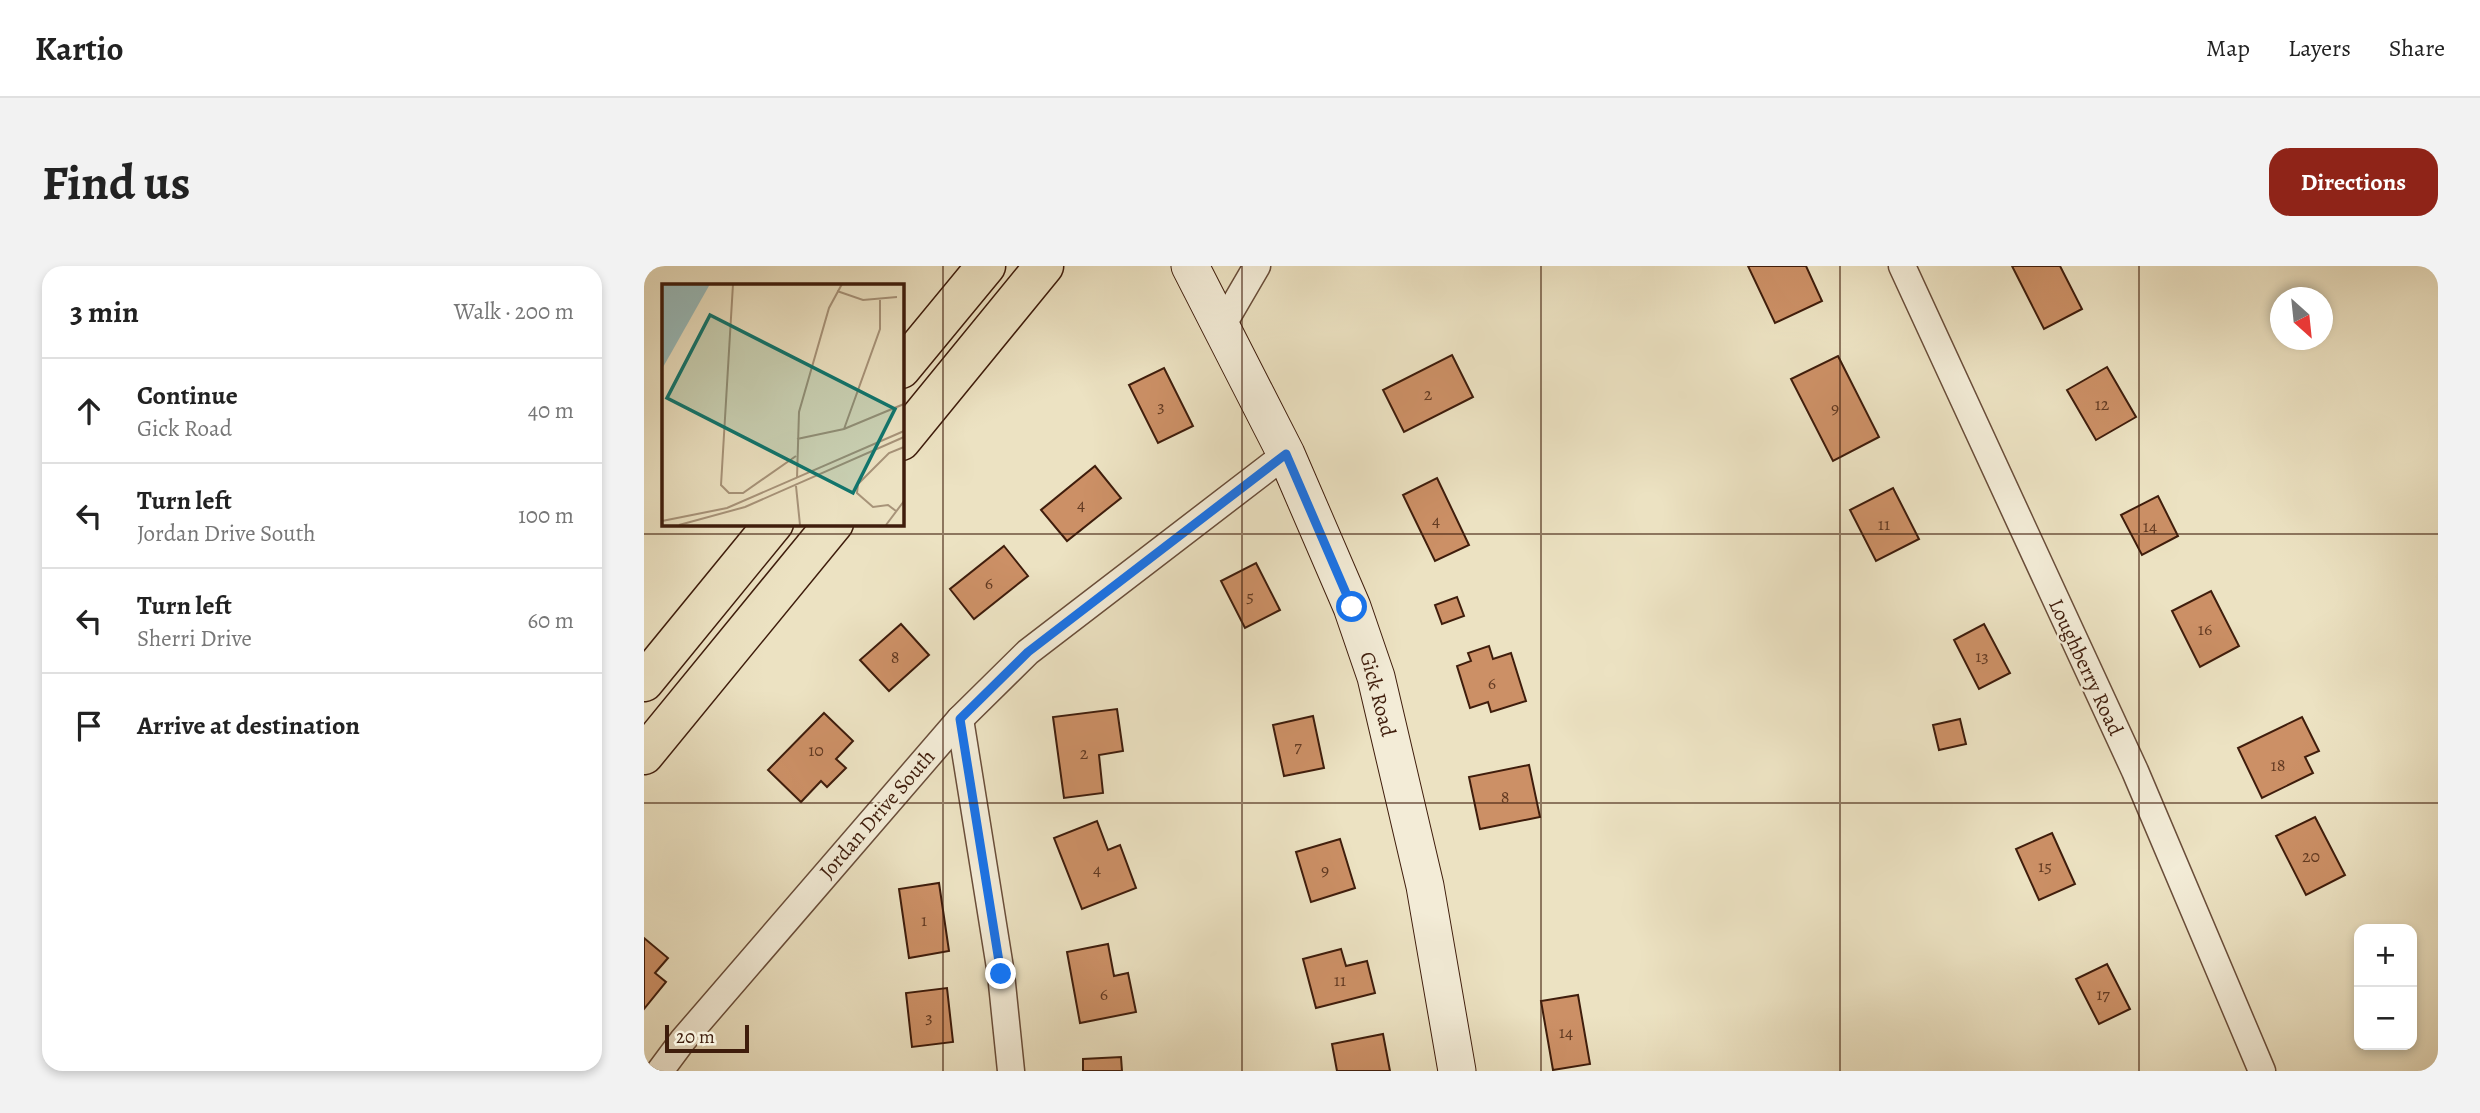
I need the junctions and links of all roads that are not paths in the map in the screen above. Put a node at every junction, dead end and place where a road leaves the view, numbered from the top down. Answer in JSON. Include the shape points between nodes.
{"nodes":[{"id":1,"x":986,"y":266,"type":"edge"},
{"id":2,"x":1044,"y":266,"type":"edge"},
{"id":3,"x":1190,"y":266,"type":"edge"},
{"id":4,"x":1257,"y":266,"type":"edge"},
{"id":5,"x":1902,"y":266,"type":"edge"},
{"id":6,"x":1222,"y":326,"type":"junction"},
{"id":7,"x":903,"y":367,"type":"edge"},
{"id":8,"x":903,"y":439,"type":"edge"},
{"id":9,"x":1286,"y":454,"type":"junction"},
{"id":10,"x":772,"y":525,"type":"edge"},
{"id":11,"x":832,"y":525,"type":"edge"},
{"id":12,"x":644,"y":682,"type":"edge"},
{"id":13,"x":960,"y":719,"type":"junction"},
{"id":14,"x":644,"y":755,"type":"edge"},
{"id":15,"x":660,"y":1071,"type":"edge"},
{"id":16,"x":1011,"y":1071,"type":"edge"},
{"id":17,"x":1457,"y":1071,"type":"edge"},
{"id":18,"x":2262,"y":1071,"type":"edge"}],
"edges":[{"from":1,"to":7,"type":"highway"},
{"from":2,"to":8,"type":"highway"},
{"from":3,"to":6,"type":"street","name":"Gick Road"},
{"from":4,"to":6,"type":"street"},
{"from":5,"to":18,"type":"street","name":"Loughberry Road","via":[[2134,771]]},
{"from":6,"to":9,"type":"street","name":"Gick Road"},
{"from":9,"to":13,"type":"street","name":"Jordan Drive South","via":[[1028,652]]},
{"from":9,"to":17,"type":"street","name":"Gick Road","via":[[1352,607],[1376,677],[1425,886]]},
{"from":10,"to":12,"type":"highway"},
{"from":11,"to":14,"type":"highway"},
{"from":13,"to":15,"type":"street","name":"Jordan Drive South"},
{"from":13,"to":16,"type":"street","via":[[1001,974]]}]}
